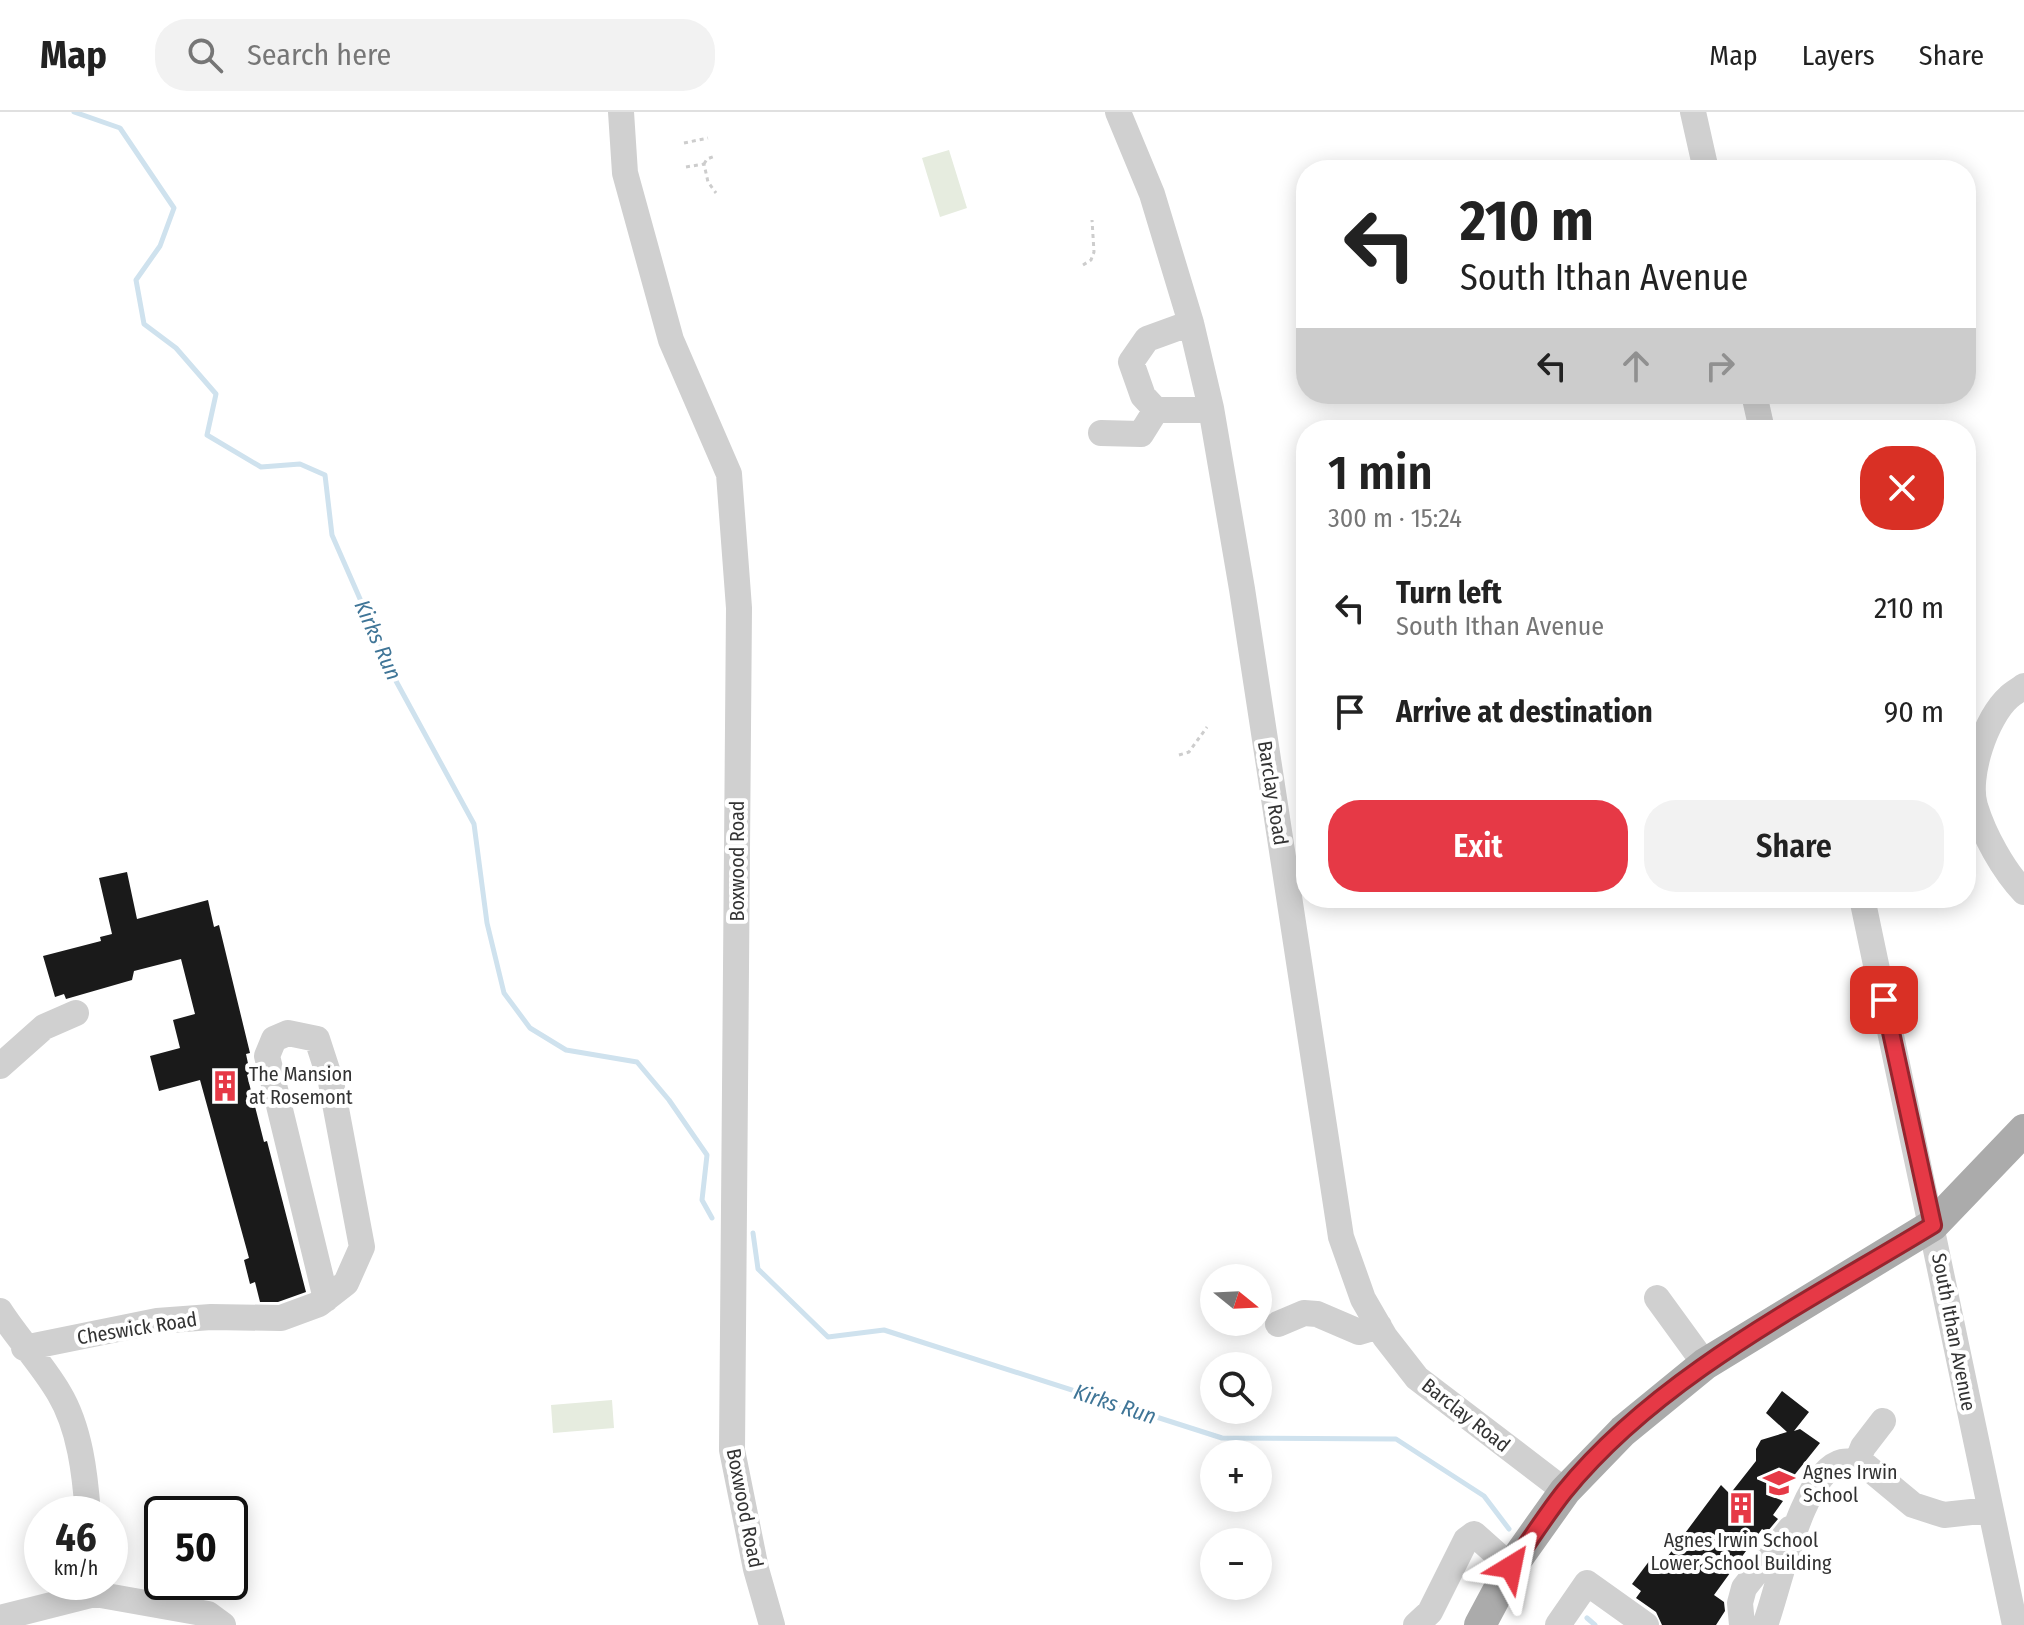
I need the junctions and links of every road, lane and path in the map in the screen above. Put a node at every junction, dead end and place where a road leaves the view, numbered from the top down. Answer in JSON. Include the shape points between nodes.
{"nodes":[{"id":1,"x":621,"y":112,"type":"edge"},
{"id":2,"x":1118,"y":112,"type":"edge"},
{"id":3,"x":1693,"y":112,"type":"edge"},
{"id":4,"x":708,"y":138,"type":"dead end"},
{"id":5,"x":684,"y":143,"type":"dead end"},
{"id":6,"x":715,"y":156,"type":"dead end"},
{"id":7,"x":1704,"y":160,"type":"edge"},
{"id":8,"x":704,"y":164,"type":"junction"},
{"id":9,"x":686,"y":167,"type":"dead end"},
{"id":10,"x":716,"y":193,"type":"dead end"},
{"id":11,"x":1092,"y":220,"type":"dead end"},
{"id":12,"x":1083,"y":265,"type":"dead end"},
{"id":13,"x":1191,"y":323,"type":"junction"},
{"id":14,"x":1211,"y":408,"type":"junction"},
{"id":15,"x":1156,"y":410,"type":"junction"},
{"id":16,"x":1101,"y":433,"type":"dead end"},
{"id":17,"x":2024,"y":686,"type":"edge"},
{"id":18,"x":1207,"y":727,"type":"dead end"},
{"id":19,"x":1179,"y":755,"type":"dead end"},
{"id":20,"x":1976,"y":760,"type":"edge"},
{"id":21,"x":1976,"y":808,"type":"edge"},
{"id":22,"x":2024,"y":892,"type":"edge"},
{"id":23,"x":1864,"y":908,"type":"edge"},
{"id":24,"x":76,"y":1013,"type":"dead end"},
{"id":25,"x":0,"y":1066,"type":"edge"},
{"id":26,"x":2024,"y":1130,"type":"edge"},
{"id":27,"x":1933,"y":1225,"type":"junction"},
{"id":28,"x":1657,"y":1298,"type":"dead end"},
{"id":29,"x":326,"y":1299,"type":"junction"},
{"id":30,"x":0,"y":1311,"type":"edge"},
{"id":31,"x":1278,"y":1324,"type":"dead end"},
{"id":32,"x":1379,"y":1326,"type":"junction"},
{"id":33,"x":22,"y":1344,"type":"junction"},
{"id":34,"x":1705,"y":1364,"type":"junction"},
{"id":35,"x":1883,"y":1421,"type":"dead end"},
{"id":36,"x":1857,"y":1462,"type":"junction"},
{"id":37,"x":1565,"y":1491,"type":"junction"},
{"id":38,"x":87,"y":1496,"type":"edge"},
{"id":39,"x":1990,"y":1510,"type":"junction"},
{"id":40,"x":1799,"y":1516,"type":"junction"},
{"id":41,"x":1511,"y":1567,"type":"junction"},
{"id":42,"x":128,"y":1596,"type":"edge"},
{"id":43,"x":56,"y":1600,"type":"edge"},
{"id":44,"x":2016,"y":1610,"type":"edge"},
{"id":45,"x":0,"y":1618,"type":"edge"},
{"id":46,"x":223,"y":1625,"type":"edge"},
{"id":47,"x":772,"y":1625,"type":"edge"},
{"id":48,"x":1416,"y":1625,"type":"edge"},
{"id":49,"x":1480,"y":1625,"type":"edge"},
{"id":50,"x":1558,"y":1625,"type":"edge"},
{"id":51,"x":1646,"y":1625,"type":"edge"},
{"id":52,"x":1742,"y":1625,"type":"edge"},
{"id":53,"x":1765,"y":1625,"type":"edge"}],
"edges":[{"from":1,"to":47,"type":"street","name":"Boxwood Road","via":[[625,173],[671,340],[729,474],[739,608],[732,1450]]},
{"from":2,"to":13,"type":"street","name":"Barclay Road","via":[[1152,194]]},
{"from":3,"to":7,"type":"street"},
{"from":4,"to":5,"type":"path"},
{"from":6,"to":8,"type":"path"},
{"from":8,"to":9,"type":"path"},
{"from":8,"to":10,"type":"path"},
{"from":11,"to":12,"type":"path","via":[[1094,252]]},
{"from":13,"to":14,"type":"street","name":"Barclay Road"},
{"from":13,"to":15,"type":"street","via":[[1147,339],[1131,362],[1143,396]]},
{"from":14,"to":15,"type":"street"},
{"from":14,"to":32,"type":"street","name":"Barclay Road","via":[[1341,1237],[1363,1299]]},
{"from":15,"to":16,"type":"street","via":[[1141,434]]},
{"from":17,"to":20,"type":"street","via":[[2006,699]]},
{"from":18,"to":19,"type":"path","via":[[1189,752]]},
{"from":21,"to":22,"type":"street","via":[[2011,878]]},
{"from":23,"to":27,"type":"street","name":"South Ithan Avenue"},
{"from":24,"to":25,"type":"street","via":[[44,1027]]},
{"from":26,"to":27,"type":"main road"},
{"from":27,"to":34,"type":"main road"},
{"from":27,"to":39,"type":"street","name":"South Ithan Avenue"},
{"from":28,"to":34,"type":"street"},
{"from":29,"to":29,"type":"street","name":"Cheswick Road","via":[[346,1283],[362,1247],[331,1082],[317,1039],[288,1033],[274,1039],[267,1056]]},
{"from":29,"to":33,"type":"street","name":"Cheswick Road","via":[[281,1318],[157,1321]]},
{"from":30,"to":33,"type":"street"},
{"from":31,"to":32,"type":"street","via":[[1304,1313],[1359,1332]]},
{"from":32,"to":37,"type":"street","name":"Barclay Road","via":[[1417,1378]]},
{"from":33,"to":38,"type":"street","via":[[59,1393],[71,1421]]},
{"from":34,"to":37,"type":"main road","via":[[1623,1431]]},
{"from":35,"to":36,"type":"street"},
{"from":36,"to":39,"type":"street","via":[[1913,1505],[1944,1515]]},
{"from":36,"to":40,"type":"street","via":[[1830,1467]]},
{"from":37,"to":41,"type":"main road"},
{"from":39,"to":44,"type":"street","name":"South Ithan Avenue"},
{"from":40,"to":52,"type":"street","via":[[1744,1588]]},
{"from":40,"to":53,"type":"street"},
{"from":41,"to":48,"type":"street","via":[[1474,1534],[1466,1540],[1430,1612]]},
{"from":41,"to":49,"type":"main road"},
{"from":42,"to":46,"type":"street","via":[[208,1614]]},
{"from":43,"to":45,"type":"street"},
{"from":50,"to":51,"type":"street","via":[[1587,1583]]}]}
